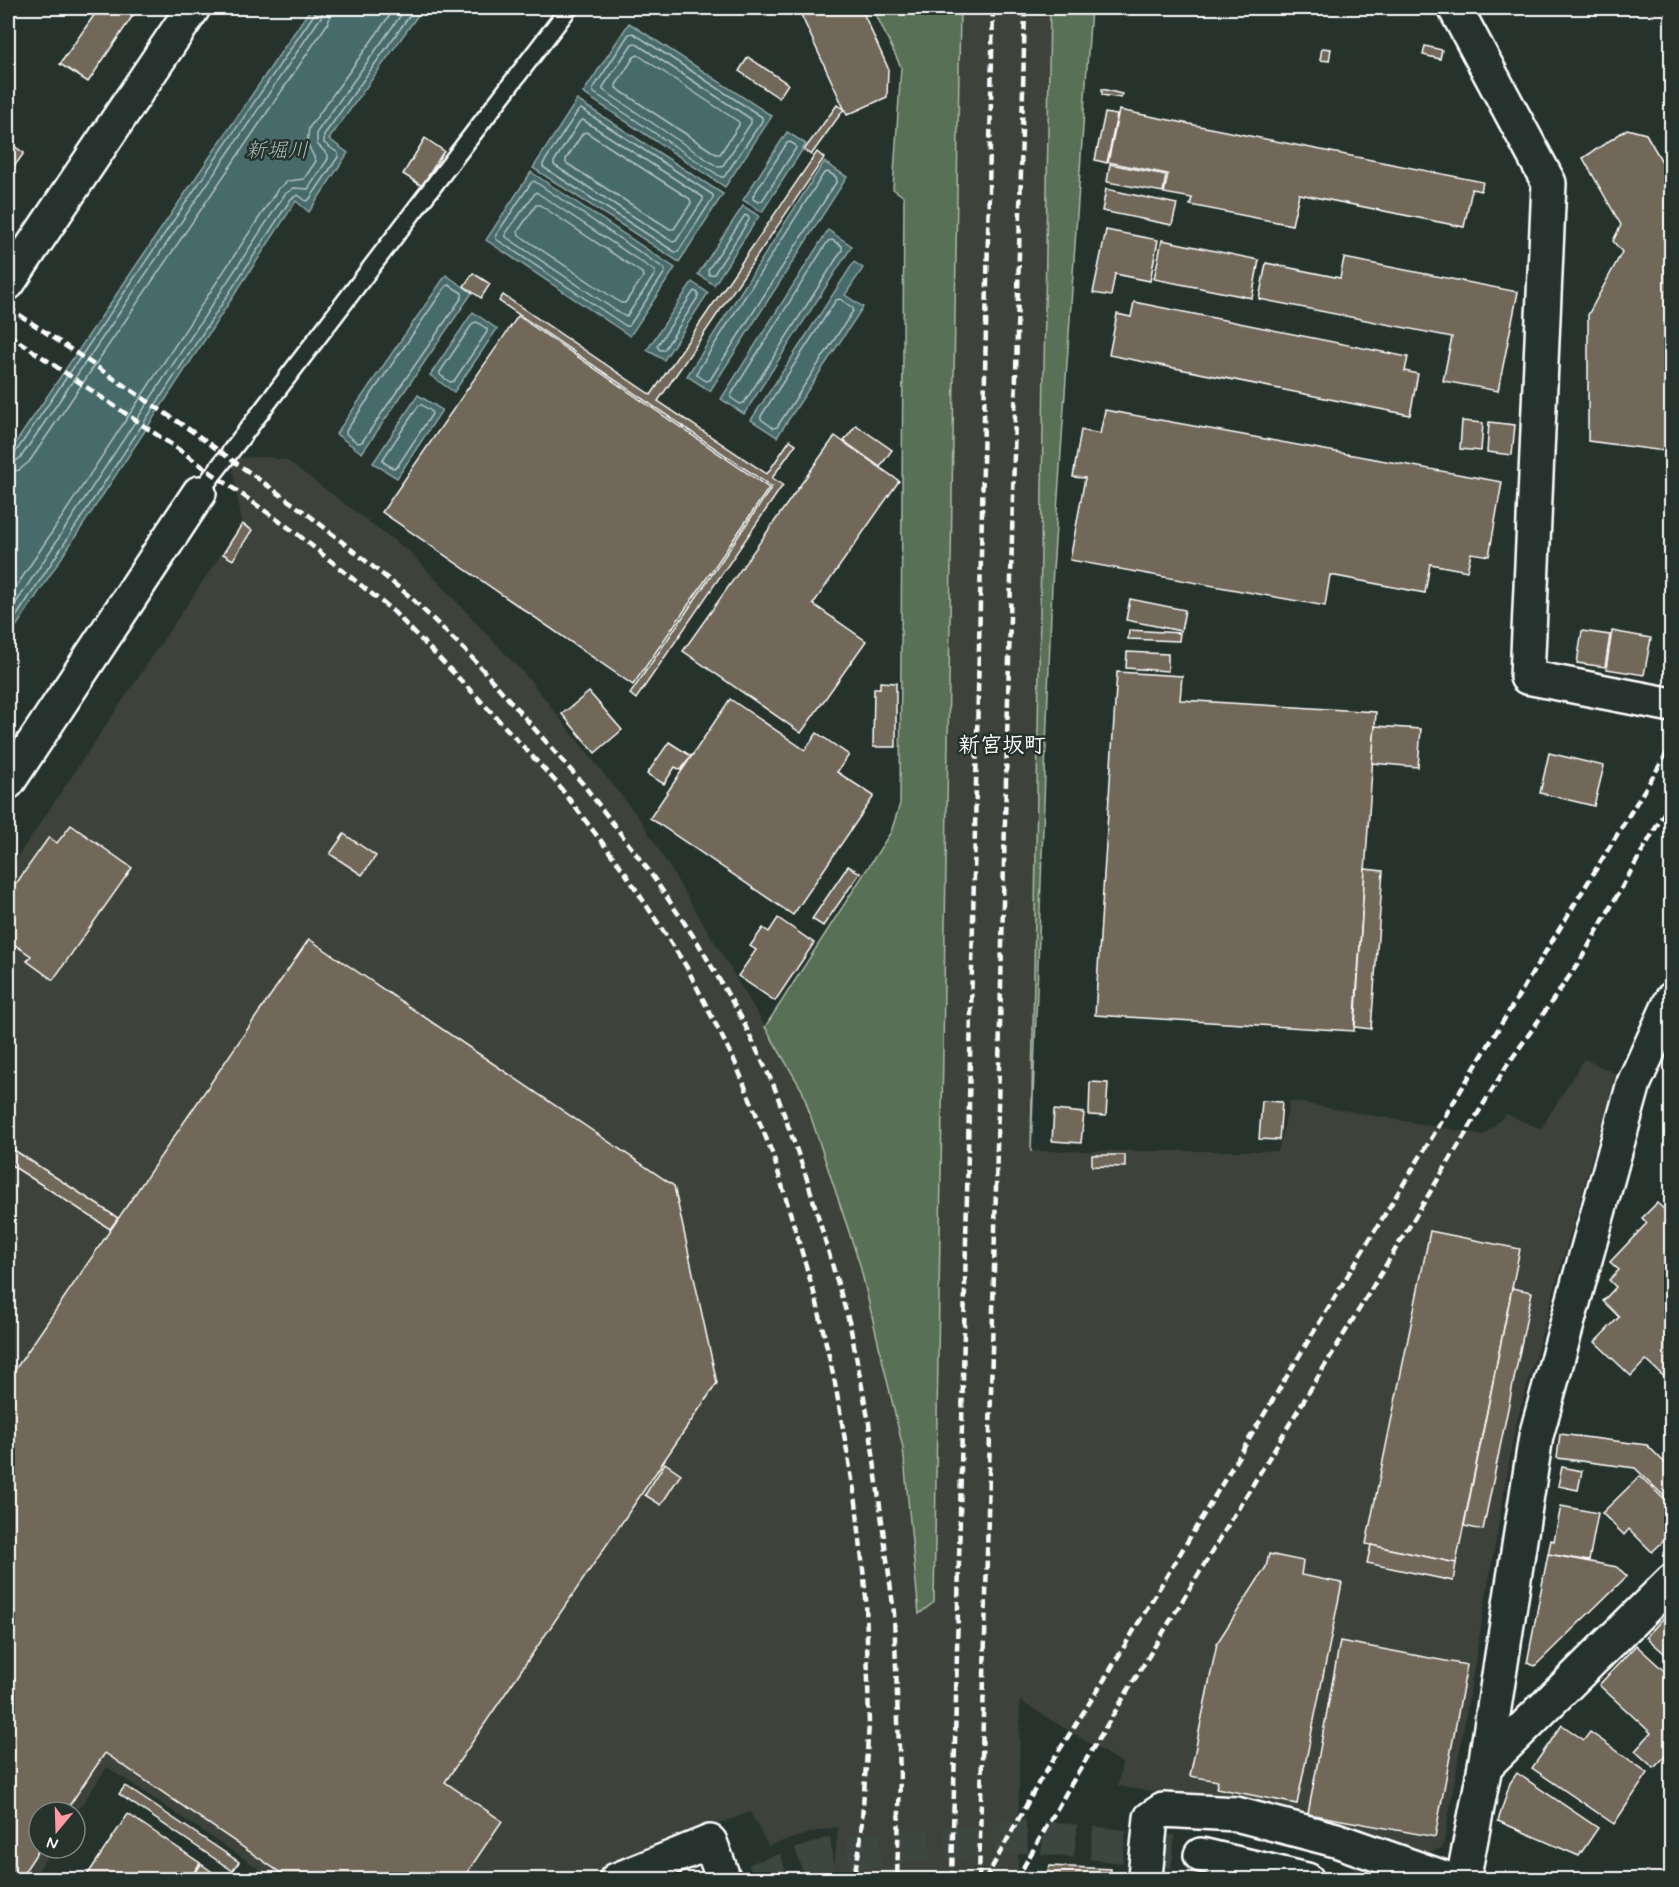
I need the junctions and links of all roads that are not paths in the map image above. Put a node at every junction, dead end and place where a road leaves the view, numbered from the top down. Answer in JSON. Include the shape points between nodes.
{"nodes":[{"id":1,"x":193,"y":8,"type":"edge"},
{"id":2,"x":569,"y":8,"type":"edge"},
{"id":3,"x":1455,"y":8,"type":"edge"},
{"id":4,"x":8,"y":283,"type":"edge"},
{"id":5,"x":199,"y":493,"type":"joint"},
{"id":6,"x":1671,"y":705,"type":"edge"},
{"id":7,"x":8,"y":782,"type":"edge"},
{"id":8,"x":1671,"y":999,"type":"edge"},
{"id":9,"x":1671,"y":1581,"type":"edge"},
{"id":10,"x":1485,"y":1766,"type":"junction"},
{"id":11,"x":1201,"y":1855,"type":"tunnel mouth"},
{"id":12,"x":616,"y":1880,"type":"edge"},
{"id":13,"x":724,"y":1880,"type":"edge"},
{"id":14,"x":1147,"y":1880,"type":"edge"},
{"id":15,"x":1307,"y":1880,"type":"edge"},
{"id":16,"x":1450,"y":1880,"type":"edge"},
{"id":17,"x":1463,"y":1880,"type":"edge"}],
"edges":[{"from":1,"to":4,"type":"street"},
{"from":2,"to":5,"type":"lane"},
{"from":3,"to":6,"type":"street","via":[[1549,183],[1527,677]]},
{"from":5,"to":7,"type":"street"},
{"from":8,"to":10,"type":"street","via":[[1634,1083],[1536,1436]]},
{"from":9,"to":10,"type":"street"},
{"from":10,"to":17,"type":"street"},
{"from":11,"to":15,"type":"street"},
{"from":12,"to":13,"type":"street","via":[[710,1842]]},
{"from":14,"to":16,"type":"street","via":[[1151,1818],[1163,1810],[1236,1814],[1336,1840]]}]}
